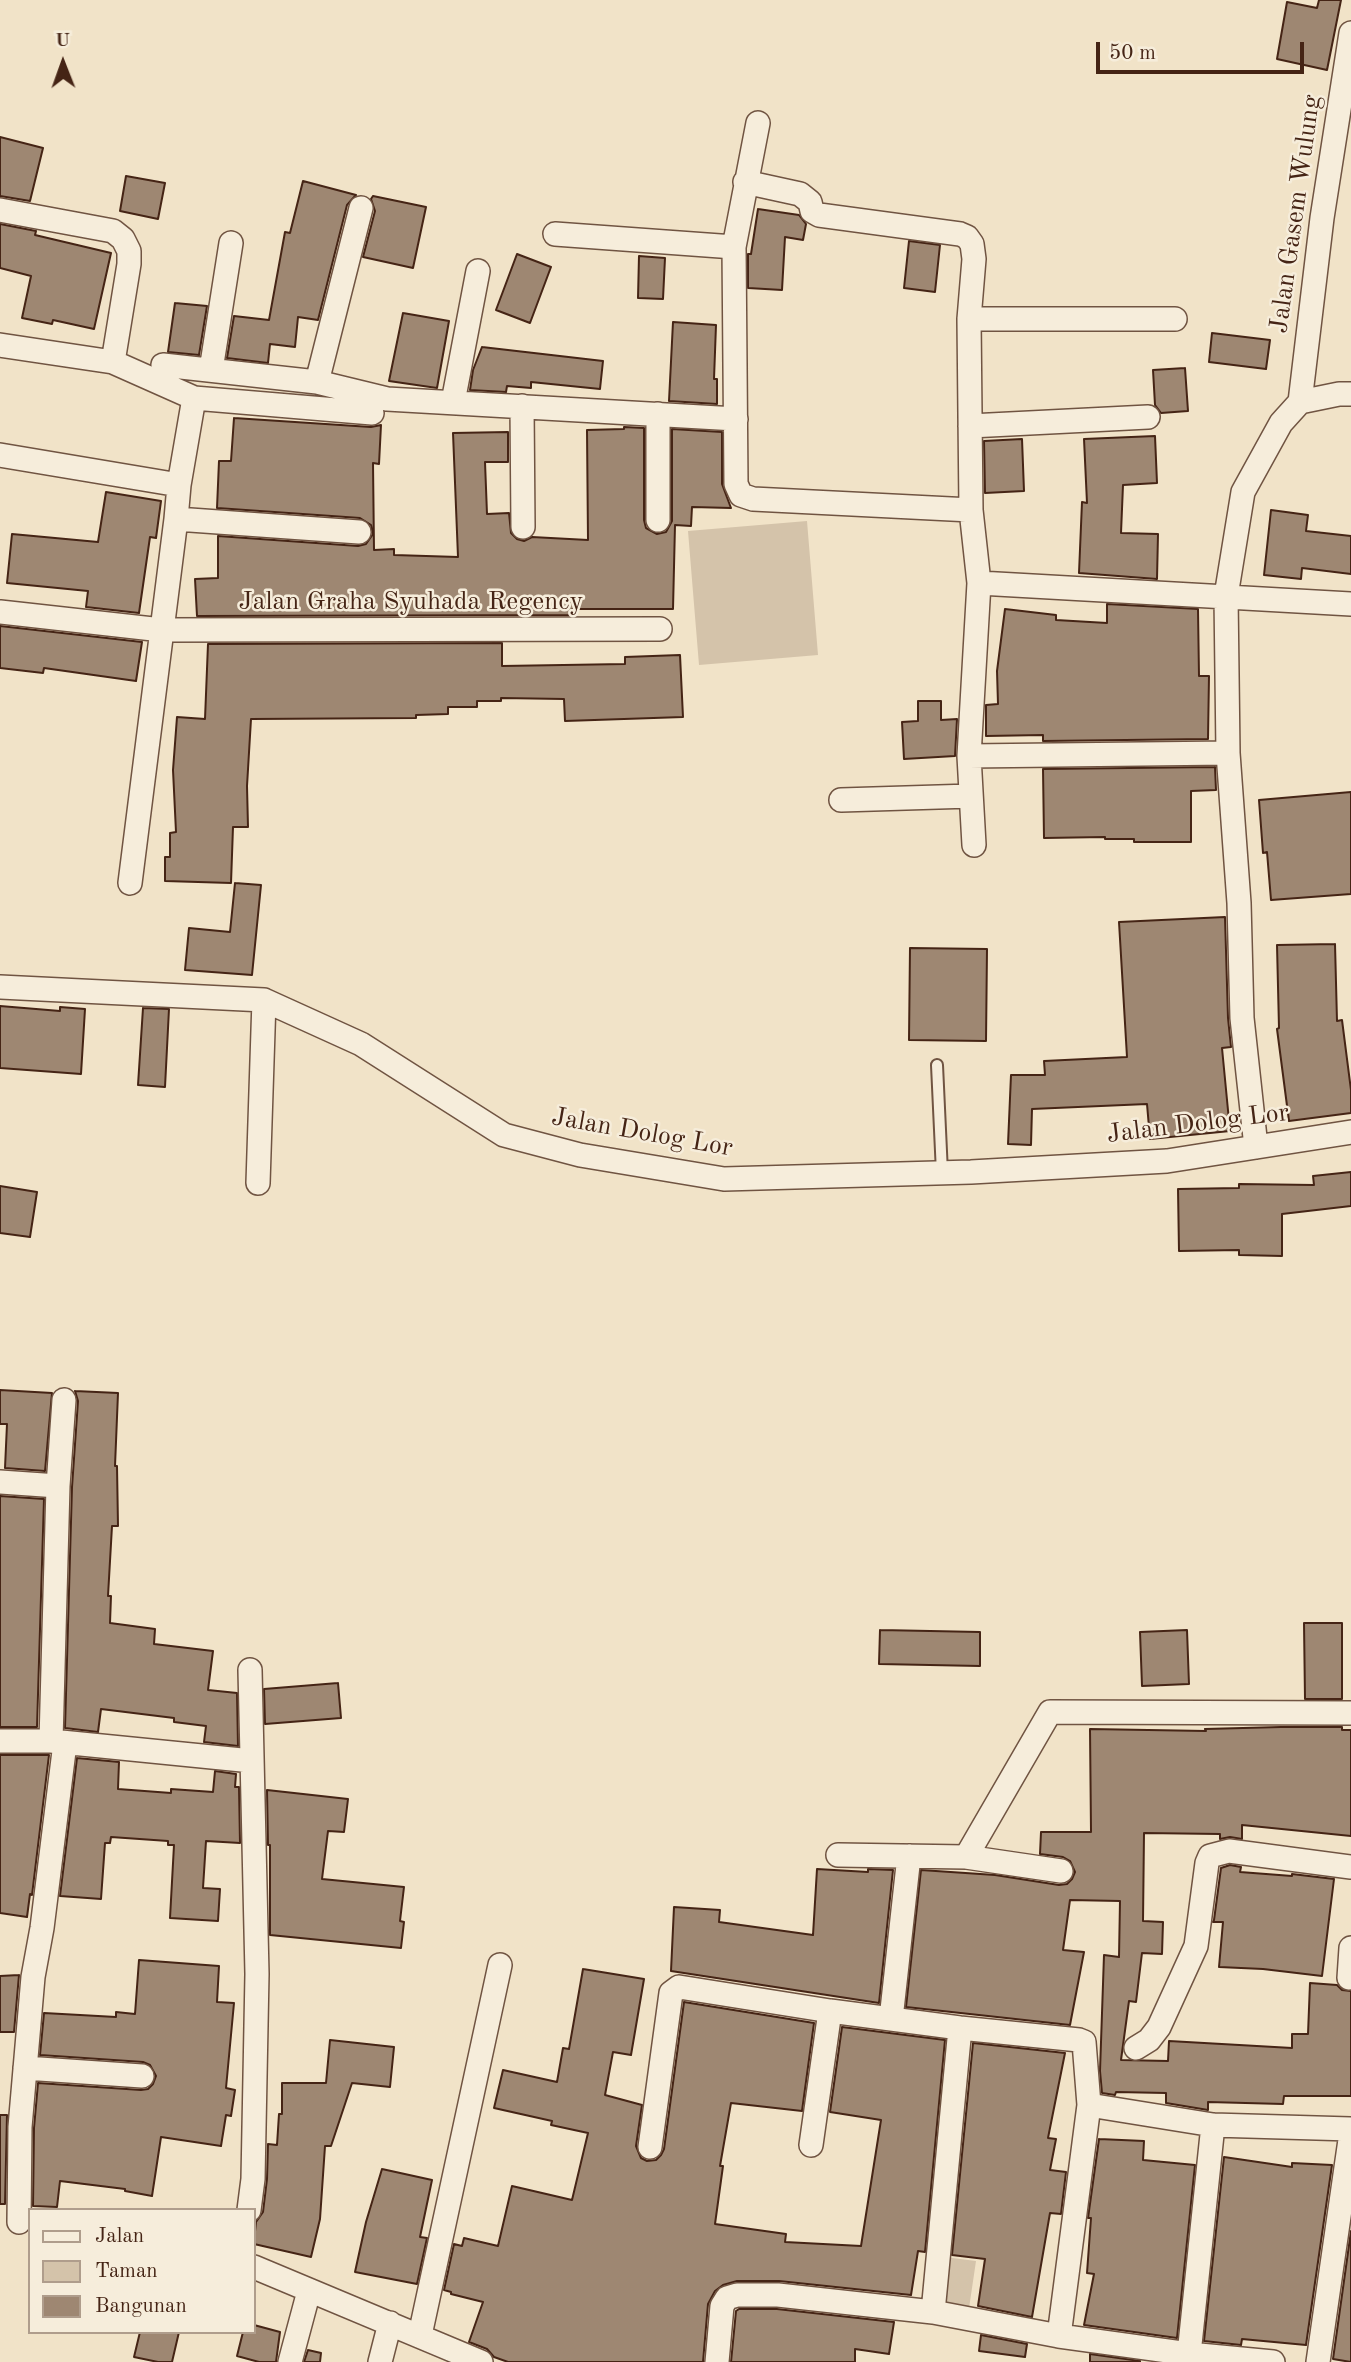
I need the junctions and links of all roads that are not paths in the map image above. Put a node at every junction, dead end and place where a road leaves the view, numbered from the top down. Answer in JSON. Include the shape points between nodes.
{"nodes":[{"id":1,"x":1351,"y":33,"type":"edge"},
{"id":2,"x":1345,"y":109,"type":"edge"},
{"id":3,"x":758,"y":123,"type":"dead end"},
{"id":4,"x":745,"y":182,"type":"junction"},
{"id":5,"x":361,"y":208,"type":"dead end"},
{"id":6,"x":0,"y":211,"type":"edge"},
{"id":7,"x":555,"y":234,"type":"dead end"},
{"id":8,"x":231,"y":243,"type":"dead end"},
{"id":9,"x":734,"y":247,"type":"junction"},
{"id":10,"x":478,"y":271,"type":"dead end"},
{"id":11,"x":969,"y":319,"type":"junction"},
{"id":12,"x":1175,"y":319,"type":"dead end"},
{"id":13,"x":0,"y":345,"type":"edge"},
{"id":14,"x":113,"y":362,"type":"junction"},
{"id":15,"x":163,"y":365,"type":"dead end"},
{"id":16,"x":211,"y":370,"type":"junction"},
{"id":17,"x":317,"y":382,"type":"junction"},
{"id":18,"x":1351,"y":394,"type":"edge"},
{"id":19,"x":194,"y":398,"type":"junction"},
{"id":20,"x":453,"y":402,"type":"junction"},
{"id":21,"x":1300,"y":402,"type":"junction"},
{"id":22,"x":522,"y":406,"type":"junction"},
{"id":23,"x":372,"y":414,"type":"dead end"},
{"id":24,"x":658,"y":414,"type":"junction"},
{"id":25,"x":1148,"y":417,"type":"dead end"},
{"id":26,"x":736,"y":419,"type":"junction"},
{"id":27,"x":970,"y":426,"type":"junction"},
{"id":28,"x":0,"y":455,"type":"edge"},
{"id":29,"x":179,"y":485,"type":"junction"},
{"id":30,"x":971,"y":510,"type":"junction"},
{"id":31,"x":176,"y":519,"type":"junction"},
{"id":32,"x":658,"y":520,"type":"dead end"},
{"id":33,"x":523,"y":527,"type":"dead end"},
{"id":34,"x":359,"y":532,"type":"dead end"},
{"id":35,"x":979,"y":583,"type":"junction"},
{"id":36,"x":1226,"y":596,"type":"junction"},
{"id":37,"x":1351,"y":604,"type":"edge"},
{"id":38,"x":0,"y":612,"type":"edge"},
{"id":39,"x":660,"y":629,"type":"dead end"},
{"id":40,"x":162,"y":631,"type":"junction"},
{"id":41,"x":1228,"y":753,"type":"junction"},
{"id":42,"x":969,"y":757,"type":"junction"},
{"id":43,"x":971,"y":796,"type":"junction"},
{"id":44,"x":841,"y":800,"type":"dead end"},
{"id":45,"x":974,"y":845,"type":"dead end"},
{"id":46,"x":130,"y":883,"type":"dead end"},
{"id":47,"x":0,"y":987,"type":"edge"},
{"id":48,"x":264,"y":1000,"type":"junction"},
{"id":49,"x":937,"y":1065,"type":"dead end"},
{"id":50,"x":1351,"y":1132,"type":"edge"},
{"id":51,"x":1256,"y":1147,"type":"junction"},
{"id":52,"x":942,"y":1173,"type":"junction"},
{"id":53,"x":258,"y":1183,"type":"dead end"},
{"id":54,"x":64,"y":1400,"type":"dead end"},
{"id":55,"x":0,"y":1482,"type":"edge"},
{"id":56,"x":58,"y":1486,"type":"junction"},
{"id":57,"x":250,"y":1670,"type":"dead end"},
{"id":58,"x":1351,"y":1713,"type":"edge"},
{"id":59,"x":0,"y":1741,"type":"edge"},
{"id":60,"x":58,"y":1742,"type":"junction"},
{"id":61,"x":252,"y":1761,"type":"junction"},
{"id":62,"x":838,"y":1855,"type":"dead end"},
{"id":63,"x":909,"y":1856,"type":"junction"},
{"id":64,"x":965,"y":1857,"type":"junction"},
{"id":65,"x":1351,"y":1867,"type":"edge"},
{"id":66,"x":1061,"y":1871,"type":"dead end"},
{"id":67,"x":1351,"y":1948,"type":"edge"},
{"id":68,"x":500,"y":1965,"type":"dead end"},
{"id":69,"x":1349,"y":1978,"type":"dead end"},
{"id":70,"x":830,"y":2011,"type":"junction"},
{"id":71,"x":891,"y":2019,"type":"junction"},
{"id":72,"x":960,"y":2028,"type":"junction"},
{"id":73,"x":1136,"y":2048,"type":"dead end"},
{"id":74,"x":25,"y":2068,"type":"junction"},
{"id":75,"x":142,"y":2076,"type":"dead end"},
{"id":76,"x":1089,"y":2105,"type":"junction"},
{"id":77,"x":1213,"y":2126,"type":"junction"},
{"id":78,"x":1351,"y":2131,"type":"edge"},
{"id":79,"x":811,"y":2145,"type":"dead end"},
{"id":80,"x":650,"y":2147,"type":"dead end"},
{"id":81,"x":249,"y":2208,"type":"edge"},
{"id":82,"x":16,"y":2221,"type":"edge"},
{"id":83,"x":256,"y":2268,"type":"edge"},
{"id":84,"x":309,"y":2291,"type":"junction"},
{"id":85,"x":933,"y":2312,"type":"junction"},
{"id":86,"x":390,"y":2323,"type":"junction"},
{"id":87,"x":420,"y":2335,"type":"junction"},
{"id":88,"x":1059,"y":2336,"type":"junction"},
{"id":89,"x":1189,"y":2354,"type":"junction"},
{"id":90,"x":290,"y":2362,"type":"edge"},
{"id":91,"x":380,"y":2362,"type":"edge"},
{"id":92,"x":481,"y":2362,"type":"edge"},
{"id":93,"x":717,"y":2362,"type":"edge"},
{"id":94,"x":1273,"y":2362,"type":"edge"},
{"id":95,"x":1318,"y":2362,"type":"edge"}],
"edges":[{"from":1,"to":2,"type":"street","name":"Jalan Gasem Wulung"},
{"from":2,"to":21,"type":"street","name":"Jalan Gasem Wulung","via":[[1322,218]]},
{"from":3,"to":4,"type":"street"},
{"from":4,"to":9,"type":"street"},
{"from":4,"to":11,"type":"street","via":[[800,194],[819,215],[967,237],[974,259]]},
{"from":5,"to":17,"type":"street"},
{"from":6,"to":14,"type":"street","via":[[113,231],[123,239],[129,264]]},
{"from":7,"to":9,"type":"street"},
{"from":8,"to":16,"type":"street"},
{"from":9,"to":26,"type":"street"},
{"from":10,"to":20,"type":"street"},
{"from":11,"to":12,"type":"street"},
{"from":11,"to":27,"type":"street"},
{"from":13,"to":14,"type":"street"},
{"from":14,"to":19,"type":"street"},
{"from":15,"to":16,"type":"street"},
{"from":16,"to":17,"type":"street"},
{"from":17,"to":20,"type":"street","via":[[387,399]]},
{"from":18,"to":21,"type":"street"},
{"from":19,"to":23,"type":"street"},
{"from":19,"to":29,"type":"street"},
{"from":20,"to":22,"type":"street"},
{"from":21,"to":36,"type":"street","via":[[1281,423],[1243,492]]},
{"from":22,"to":24,"type":"street"},
{"from":22,"to":33,"type":"street"},
{"from":24,"to":26,"type":"street"},
{"from":24,"to":32,"type":"street"},
{"from":25,"to":27,"type":"street"},
{"from":26,"to":30,"type":"street","via":[[736,484],[741,495]]},
{"from":27,"to":30,"type":"street"},
{"from":28,"to":29,"type":"street"},
{"from":29,"to":31,"type":"street"},
{"from":30,"to":35,"type":"street"},
{"from":31,"to":34,"type":"street"},
{"from":31,"to":40,"type":"street"},
{"from":35,"to":36,"type":"street"},
{"from":35,"to":42,"type":"street"},
{"from":36,"to":37,"type":"street"},
{"from":36,"to":41,"type":"street"},
{"from":38,"to":40,"type":"street","name":"Jalan Graha Syuhada Regency"},
{"from":39,"to":40,"type":"street","name":"Jalan Graha Syuhada Regency"},
{"from":40,"to":46,"type":"street"},
{"from":41,"to":42,"type":"street"},
{"from":41,"to":51,"type":"street","via":[[1242,1018]]},
{"from":42,"to":43,"type":"street"},
{"from":43,"to":44,"type":"street"},
{"from":43,"to":45,"type":"street"},
{"from":47,"to":48,"type":"street","name":"Jalan Dolog Lor"},
{"from":48,"to":52,"type":"street","name":"Jalan Dolog Lor","via":[[360,1044],[503,1135],[580,1155],[724,1179]]},
{"from":48,"to":53,"type":"street"},
{"from":49,"to":52,"type":"lane"},
{"from":50,"to":51,"type":"street","name":"Jalan Dolog Lor"},
{"from":51,"to":52,"type":"street","name":"Jalan Dolog Lor","via":[[1167,1161]]},
{"from":54,"to":56,"type":"street"},
{"from":55,"to":56,"type":"street"},
{"from":56,"to":60,"type":"street"},
{"from":57,"to":61,"type":"street"},
{"from":58,"to":64,"type":"street","via":[[1051,1712]]},
{"from":59,"to":60,"type":"street"},
{"from":60,"to":61,"type":"street"},
{"from":60,"to":74,"type":"street"},
{"from":61,"to":81,"type":"street","via":[[257,1974]]},
{"from":62,"to":63,"type":"street"},
{"from":63,"to":64,"type":"street"},
{"from":63,"to":71,"type":"street"},
{"from":64,"to":66,"type":"street"},
{"from":65,"to":73,"type":"street","via":[[1229,1851],[1210,1856],[1196,1946],[1159,2027]]},
{"from":67,"to":69,"type":"street"},
{"from":68,"to":87,"type":"street"},
{"from":70,"to":71,"type":"street"},
{"from":70,"to":79,"type":"street"},
{"from":70,"to":80,"type":"street","via":[[679,1987],[673,1991]]},
{"from":71,"to":72,"type":"street"},
{"from":72,"to":76,"type":"street","via":[[1084,2042]]},
{"from":72,"to":85,"type":"street"},
{"from":74,"to":75,"type":"street"},
{"from":74,"to":82,"type":"street"},
{"from":76,"to":77,"type":"street"},
{"from":76,"to":88,"type":"street"},
{"from":77,"to":78,"type":"street"},
{"from":77,"to":89,"type":"street"},
{"from":78,"to":95,"type":"street"},
{"from":83,"to":84,"type":"street"},
{"from":84,"to":86,"type":"street"},
{"from":84,"to":90,"type":"street"},
{"from":85,"to":88,"type":"street"},
{"from":85,"to":93,"type":"street","via":[[778,2295],[737,2295],[722,2306]]},
{"from":86,"to":87,"type":"street"},
{"from":86,"to":91,"type":"street"},
{"from":87,"to":92,"type":"street"},
{"from":88,"to":89,"type":"street"},
{"from":89,"to":94,"type":"street"}]}
